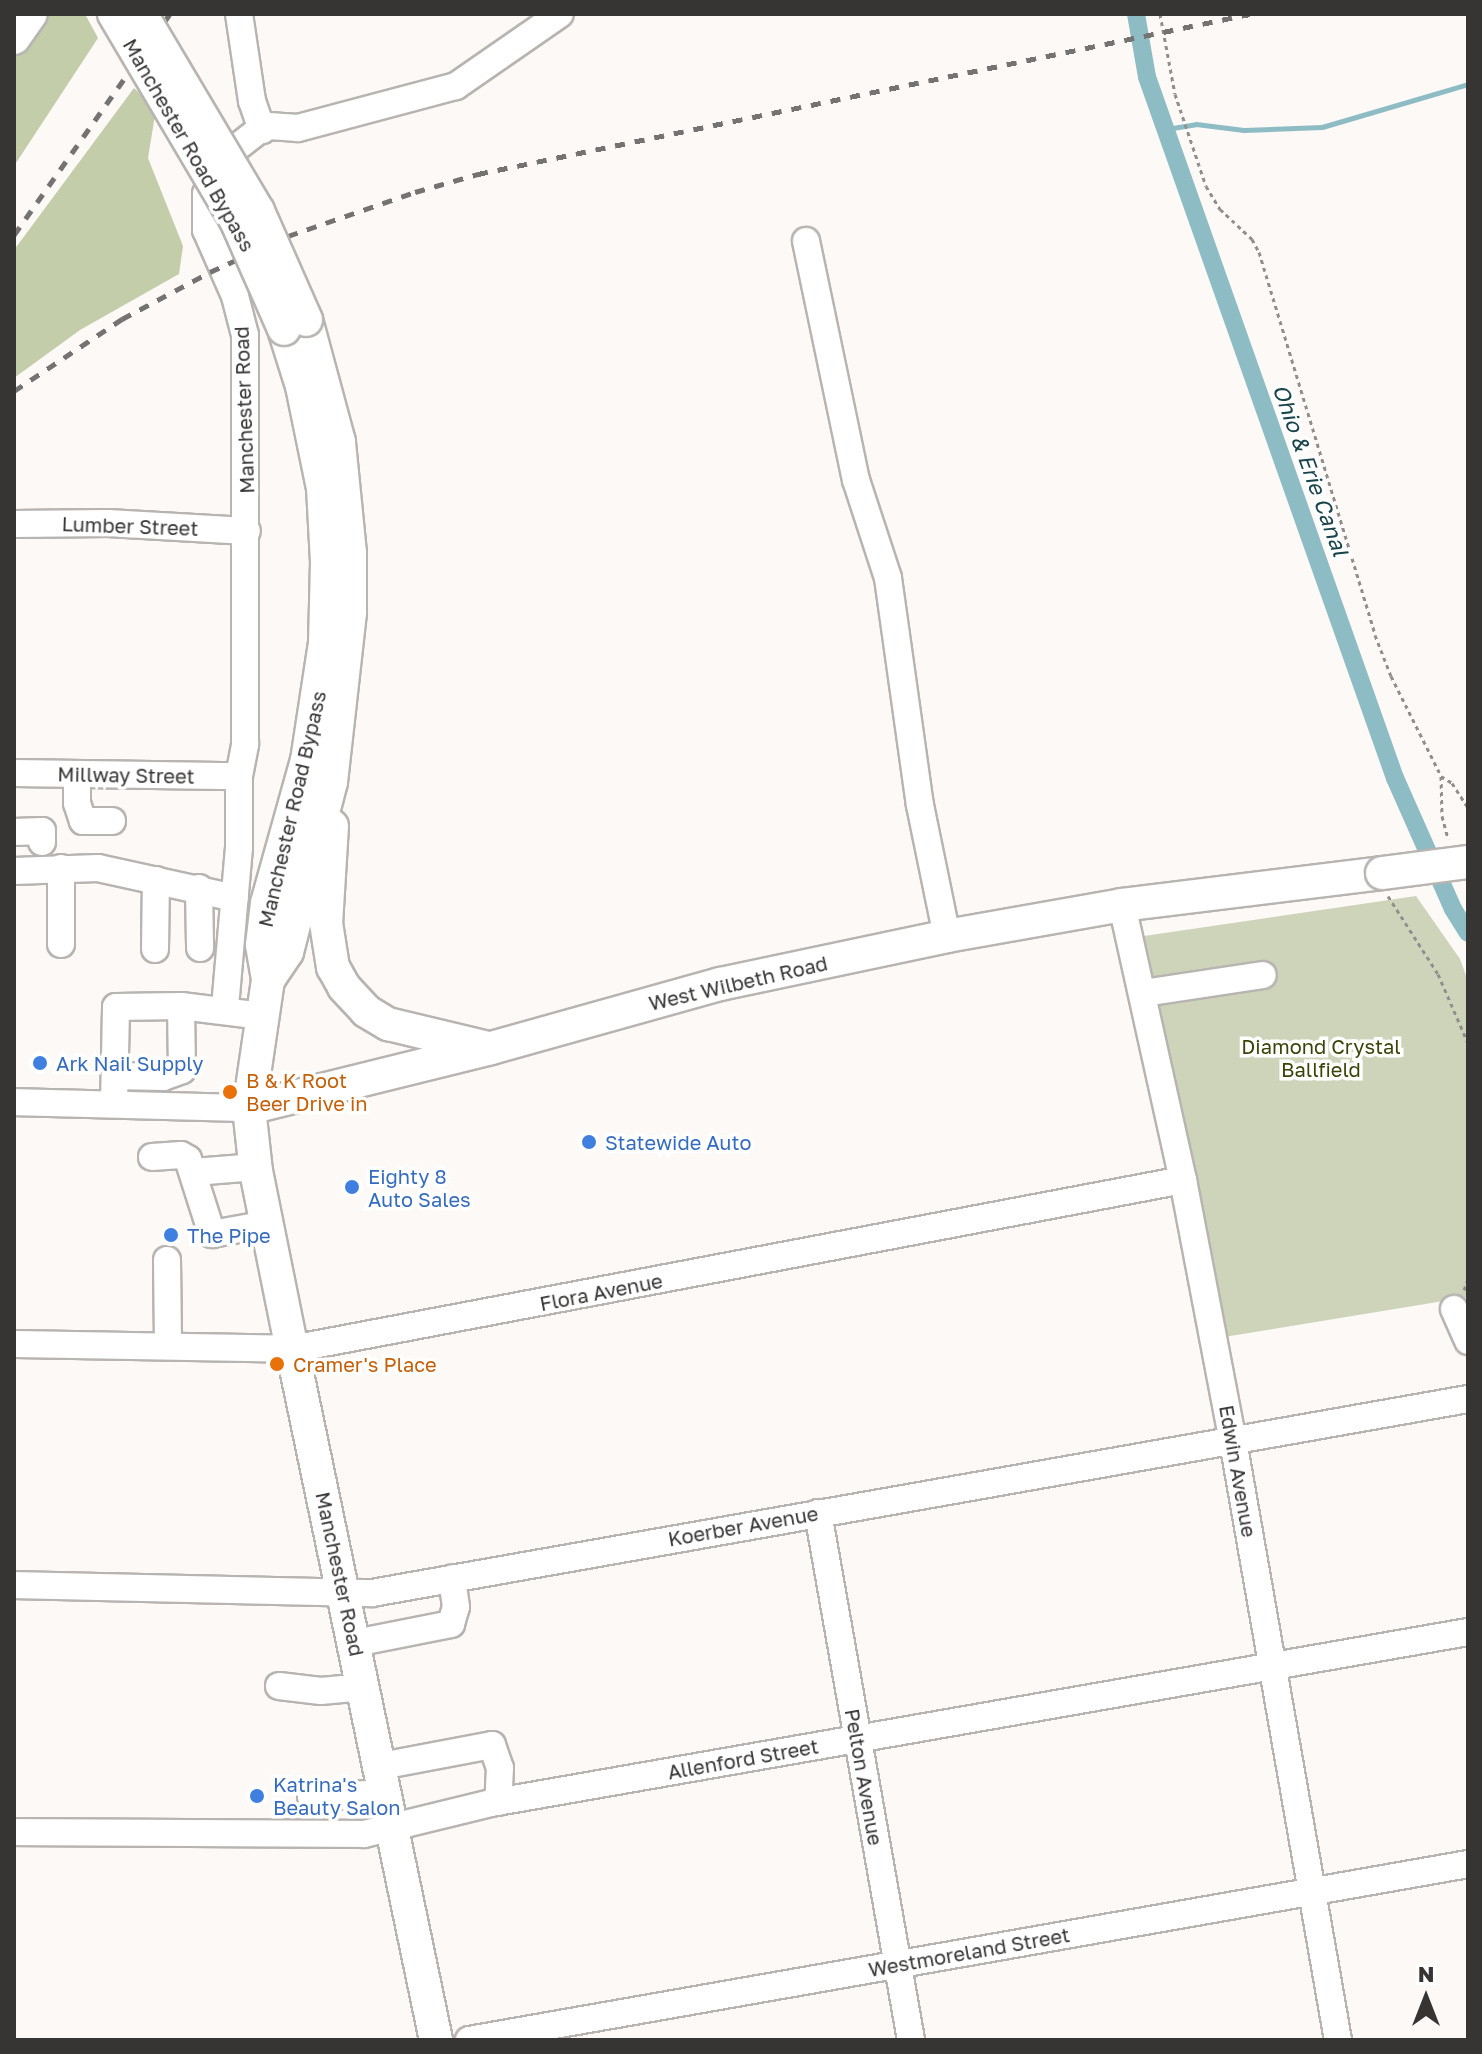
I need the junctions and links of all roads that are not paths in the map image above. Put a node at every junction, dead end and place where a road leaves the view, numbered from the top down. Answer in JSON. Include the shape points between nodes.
{"nodes":[{"id":1,"x":31,"y":14,"type":"edge"},
{"id":2,"x":114,"y":14,"type":"edge"},
{"id":3,"x":141,"y":14,"type":"edge"},
{"id":4,"x":239,"y":14,"type":"edge"},
{"id":5,"x":558,"y":15,"type":"edge"},
{"id":6,"x":14,"y":38,"type":"edge"},
{"id":7,"x":262,"y":130,"type":"junction"},
{"id":8,"x":806,"y":241,"type":"dead end"},
{"id":9,"x":295,"y":324,"type":"junction"},
{"id":10,"x":14,"y":524,"type":"edge"},
{"id":11,"x":247,"y":531,"type":"junction"},
{"id":12,"x":14,"y":773,"type":"edge"},
{"id":13,"x":77,"y":774,"type":"junction"},
{"id":14,"x":239,"y":776,"type":"junction"},
{"id":15,"x":331,"y":782,"type":"junction"},
{"id":16,"x":112,"y":821,"type":"dead end"},
{"id":17,"x":14,"y":832,"type":"edge"},
{"id":18,"x":42,"y":842,"type":"dead end"},
{"id":19,"x":1468,"y":862,"type":"edge"},
{"id":20,"x":61,"y":868,"type":"junction"},
{"id":21,"x":14,"y":871,"type":"edge"},
{"id":22,"x":156,"y":880,"type":"junction"},
{"id":23,"x":199,"y":888,"type":"junction"},
{"id":24,"x":235,"y":898,"type":"junction"},
{"id":25,"x":1122,"y":905,"type":"junction"},
{"id":26,"x":947,"y":936,"type":"junction"},
{"id":27,"x":61,"y":944,"type":"dead end"},
{"id":28,"x":200,"y":948,"type":"dead end"},
{"id":29,"x":155,"y":949,"type":"dead end"},
{"id":30,"x":1263,"y":975,"type":"dead end"},
{"id":31,"x":268,"y":980,"type":"junction"},
{"id":32,"x":1144,"y":993,"type":"junction"},
{"id":33,"x":226,"y":996,"type":"dead end"},
{"id":34,"x":181,"y":1006,"type":"junction"},
{"id":35,"x":262,"y":1016,"type":"junction"},
{"id":36,"x":491,"y":1048,"type":"junction"},
{"id":37,"x":115,"y":1076,"type":"junction"},
{"id":38,"x":14,"y":1102,"type":"edge"},
{"id":39,"x":114,"y":1104,"type":"junction"},
{"id":40,"x":249,"y":1108,"type":"junction"},
{"id":41,"x":152,"y":1157,"type":"dead end"},
{"id":42,"x":256,"y":1167,"type":"junction"},
{"id":43,"x":194,"y":1172,"type":"junction"},
{"id":44,"x":1183,"y":1180,"type":"junction"},
{"id":45,"x":267,"y":1224,"type":"junction"},
{"id":46,"x":167,"y":1260,"type":"dead end"},
{"id":47,"x":1454,"y":1309,"type":"dead end"},
{"id":48,"x":1468,"y":1341,"type":"edge"},
{"id":49,"x":14,"y":1344,"type":"edge"},
{"id":50,"x":168,"y":1346,"type":"junction"},
{"id":51,"x":292,"y":1349,"type":"junction"},
{"id":52,"x":1468,"y":1399,"type":"edge"},
{"id":53,"x":1233,"y":1441,"type":"junction"},
{"id":54,"x":818,"y":1513,"type":"junction"},
{"id":55,"x":452,"y":1578,"type":"junction"},
{"id":56,"x":14,"y":1585,"type":"edge"},
{"id":57,"x":344,"y":1592,"type":"junction"},
{"id":58,"x":1468,"y":1632,"type":"edge"},
{"id":59,"x":355,"y":1643,"type":"junction"},
{"id":60,"x":1272,"y":1666,"type":"junction"},
{"id":61,"x":279,"y":1686,"type":"dead end"},
{"id":62,"x":364,"y":1687,"type":"junction"},
{"id":63,"x":857,"y":1739,"type":"junction"},
{"id":64,"x":384,"y":1780,"type":"junction"},
{"id":65,"x":311,"y":1797,"type":"dead end"},
{"id":66,"x":498,"y":1802,"type":"junction"},
{"id":67,"x":394,"y":1826,"type":"junction"},
{"id":68,"x":14,"y":1832,"type":"edge"},
{"id":69,"x":1468,"y":1864,"type":"edge"},
{"id":70,"x":1312,"y":1893,"type":"junction"},
{"id":71,"x":898,"y":1964,"type":"junction"},
{"id":72,"x":584,"y":2030,"type":"edge"},
{"id":73,"x":436,"y":2040,"type":"edge"},
{"id":74,"x":469,"y":2040,"type":"edge"},
{"id":75,"x":911,"y":2040,"type":"edge"},
{"id":76,"x":1338,"y":2040,"type":"edge"}],
"edges":[{"from":1,"to":6,"type":"main road"},
{"from":2,"to":9,"type":"main road","name":"Manchester Road Bypass","bridge":true},
{"from":3,"to":9,"type":"main road","name":"Manchester Road Bypass","bridge":true,"via":[[258,211]]},
{"from":4,"to":7,"type":"street","via":[[252,101]]},
{"from":5,"to":7,"type":"street","via":[[456,86],[298,128]]},
{"from":7,"to":11,"type":"street","name":"Manchester Road","via":[[236,148],[212,180],[204,204],[210,246],[235,296],[245,335]]},
{"from":8,"to":26,"type":"street","via":[[856,480],[888,578],[920,805]]},
{"from":9,"to":15,"type":"main road","name":"Manchester Road Bypass","via":[[339,442],[350,553],[346,661]]},
{"from":9,"to":31,"type":"main road","name":"Manchester Road Bypass","via":[[318,460],[327,585],[314,725],[267,903],[262,945]]},
{"from":10,"to":11,"type":"street","name":"Lumber Street"},
{"from":11,"to":14,"type":"street","name":"Manchester Road","via":[[245,744]]},
{"from":12,"to":13,"type":"street","name":"Millway Street"},
{"from":13,"to":14,"type":"street","name":"Millway Street"},
{"from":13,"to":16,"type":"street","via":[[83,821]]},
{"from":14,"to":24,"type":"street","name":"Manchester Road"},
{"from":15,"to":31,"type":"main road","name":"Manchester Road Bypass","via":[[287,952]]},
{"from":15,"to":36,"type":"main road","via":[[326,923],[338,977],[366,1011],[388,1024]]},
{"from":17,"to":18,"type":"street","via":[[42,831]]},
{"from":19,"to":25,"type":"main road","name":"West Wilbeth Road","bridge":true},
{"from":20,"to":21,"type":"street"},
{"from":20,"to":22,"type":"street","via":[[98,868]]},
{"from":20,"to":27,"type":"street"},
{"from":22,"to":23,"type":"street"},
{"from":22,"to":29,"type":"street"},
{"from":23,"to":24,"type":"street"},
{"from":23,"to":28,"type":"street"},
{"from":24,"to":33,"type":"street","name":"Manchester Road"},
{"from":25,"to":26,"type":"main road","name":"West Wilbeth Road"},
{"from":25,"to":32,"type":"street","name":"Edwin Avenue"},
{"from":26,"to":36,"type":"main road","name":"West Wilbeth Road","via":[[720,984]]},
{"from":30,"to":32,"type":"street"},
{"from":31,"to":35,"type":"main road","name":"Manchester Road Bypass"},
{"from":32,"to":44,"type":"street","name":"Edwin Avenue"},
{"from":34,"to":35,"type":"street"},
{"from":34,"to":37,"type":"street","via":[[182,1070],[163,1077]]},
{"from":34,"to":37,"type":"street","via":[[116,1007]]},
{"from":35,"to":40,"type":"main road","name":"Manchester Road Bypass"},
{"from":36,"to":40,"type":"main road","name":"West Wilbeth Road"},
{"from":37,"to":39,"type":"street"},
{"from":38,"to":39,"type":"street","name":"West Wilbeth Road"},
{"from":39,"to":40,"type":"street","name":"West Wilbeth Road"},
{"from":40,"to":42,"type":"main road","name":"Manchester Road"},
{"from":41,"to":43,"type":"street","via":[[181,1155]]},
{"from":42,"to":43,"type":"street"},
{"from":42,"to":45,"type":"main road","name":"Manchester Road"},
{"from":43,"to":45,"type":"street","via":[[212,1234]]},
{"from":44,"to":51,"type":"street","name":"Flora Avenue"},
{"from":44,"to":53,"type":"street","name":"Edwin Avenue"},
{"from":45,"to":51,"type":"main road","name":"Manchester Road"},
{"from":46,"to":50,"type":"street"},
{"from":47,"to":48,"type":"street"},
{"from":49,"to":50,"type":"street","name":"Flora Avenue"},
{"from":50,"to":51,"type":"street","name":"Flora Avenue"},
{"from":51,"to":57,"type":"main road","name":"Manchester Road"},
{"from":52,"to":53,"type":"street","name":"Koerber Avenue"},
{"from":53,"to":54,"type":"street","name":"Koerber Avenue"},
{"from":53,"to":60,"type":"street","name":"Edwin Avenue"},
{"from":54,"to":55,"type":"street","name":"Koerber Avenue"},
{"from":54,"to":63,"type":"street","name":"Pelton Avenue"},
{"from":55,"to":57,"type":"street","name":"Koerber Avenue","via":[[372,1593]]},
{"from":55,"to":59,"type":"street","via":[[456,1607],[451,1624]]},
{"from":56,"to":57,"type":"street","name":"Koerber Avenue"},
{"from":57,"to":59,"type":"main road","name":"Manchester Road"},
{"from":58,"to":60,"type":"street","name":"Allenford Street"},
{"from":59,"to":62,"type":"main road","name":"Manchester Road"},
{"from":60,"to":63,"type":"street","name":"Allenford Street"},
{"from":60,"to":70,"type":"street","name":"Edwin Avenue"},
{"from":61,"to":62,"type":"street","via":[[321,1691]]},
{"from":62,"to":64,"type":"main road","name":"Manchester Road"},
{"from":63,"to":66,"type":"street","name":"Allenford Street"},
{"from":63,"to":71,"type":"street","name":"Pelton Avenue"},
{"from":64,"to":65,"type":"street"},
{"from":64,"to":66,"type":"street","via":[[492,1745],[500,1768]]},
{"from":64,"to":67,"type":"main road","name":"Manchester Road"},
{"from":66,"to":67,"type":"street","name":"Allenford Street"},
{"from":67,"to":68,"type":"street","name":"Allenford Street","via":[[364,1834]]},
{"from":67,"to":73,"type":"main road","name":"Manchester Road"},
{"from":69,"to":70,"type":"street","name":"Westmoreland Street"},
{"from":70,"to":71,"type":"street","name":"Westmoreland Street"},
{"from":70,"to":76,"type":"street","name":"Edwin Avenue"},
{"from":71,"to":72,"type":"street","name":"Westmoreland Street"},
{"from":71,"to":75,"type":"street","name":"Pelton Avenue"},
{"from":72,"to":74,"type":"street","name":"Westmoreland Street"}]}
